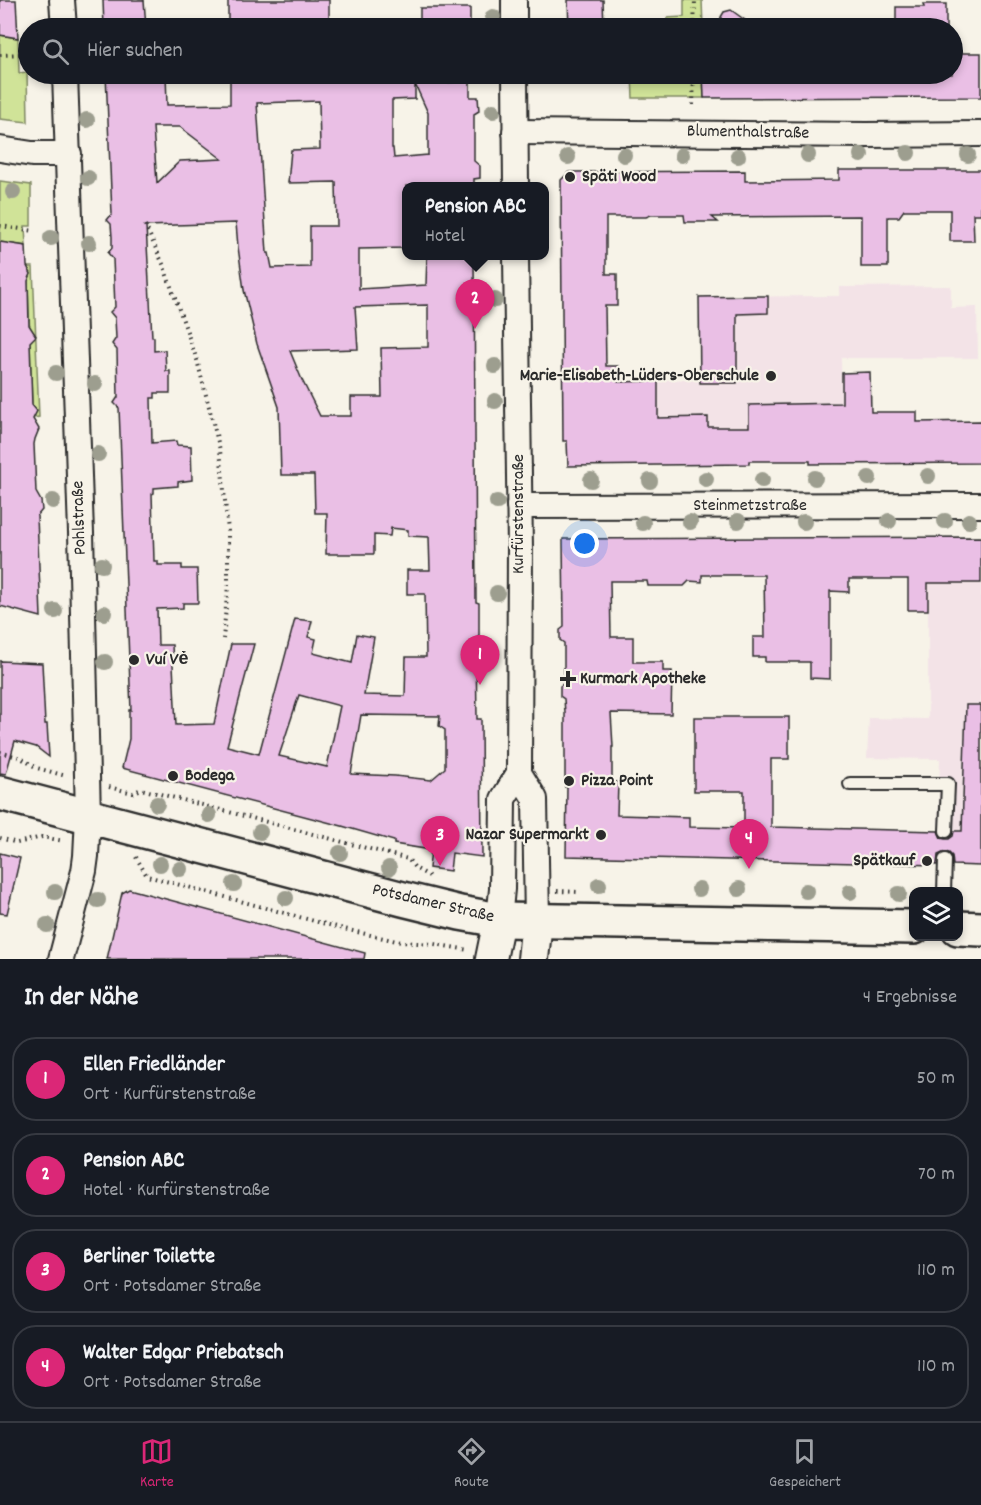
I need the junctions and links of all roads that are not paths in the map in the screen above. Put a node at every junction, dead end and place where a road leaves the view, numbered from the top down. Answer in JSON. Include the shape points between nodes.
{"nodes":[{"id":1,"x":62,"y":0,"type":"edge"},
{"id":2,"x":514,"y":0,"type":"edge"},
{"id":3,"x":63,"y":18,"type":"edge"},
{"id":4,"x":514,"y":18,"type":"edge"},
{"id":5,"x":66,"y":84,"type":"edge"},
{"id":6,"x":515,"y":84,"type":"edge"},
{"id":7,"x":515,"y":132,"type":"junction"},
{"id":8,"x":981,"y":134,"type":"edge"},
{"id":9,"x":0,"y":149,"type":"edge"},
{"id":10,"x":69,"y":153,"type":"junction"},
{"id":11,"x":516,"y":182,"type":"edge"},
{"id":12,"x":516,"y":260,"type":"edge"},
{"id":13,"x":981,"y":505,"type":"edge"},
{"id":14,"x":519,"y":506,"type":"junction"},
{"id":15,"x":519,"y":773,"type":"junction"},
{"id":16,"x":850,"y":784,"type":"dead end"},
{"id":17,"x":0,"y":793,"type":"edge"},
{"id":18,"x":88,"y":816,"type":"junction"},
{"id":19,"x":946,"y":831,"type":"dead end"},
{"id":20,"x":945,"y":860,"type":"dead end"},
{"id":21,"x":944,"y":887,"type":"edge"},
{"id":22,"x":499,"y":920,"type":"junction"},
{"id":23,"x":537,"y":921,"type":"junction"},
{"id":24,"x":909,"y":927,"type":"edge"},
{"id":25,"x":963,"y":928,"type":"edge"},
{"id":26,"x":981,"y":929,"type":"edge"},
{"id":27,"x":61,"y":959,"type":"edge"},
{"id":28,"x":491,"y":959,"type":"edge"},
{"id":29,"x":533,"y":959,"type":"edge"}],
"edges":[{"from":1,"to":3,"type":"street"},
{"from":2,"to":4,"type":"street"},
{"from":5,"to":10,"type":"street","name":"Pohlstraße"},
{"from":6,"to":7,"type":"street"},
{"from":7,"to":8,"type":"street","name":"Blumenthalstraße"},
{"from":7,"to":11,"type":"street"},
{"from":9,"to":10,"type":"street","via":[[32,154]]},
{"from":10,"to":18,"type":"street","name":"Pohlstraße"},
{"from":12,"to":14,"type":"street","name":"Kurfürstenstraße"},
{"from":13,"to":14,"type":"street","name":"Steinmetzstraße"},
{"from":14,"to":15,"type":"street","name":"Kurfürstenstraße"},
{"from":15,"to":22,"type":"street","via":[[503,799]]},
{"from":15,"to":23,"type":"street","via":[[535,799]]},
{"from":16,"to":19,"type":"lane","via":[[948,784]]},
{"from":17,"to":18,"type":"main road","name":"Potsdamer Straße"},
{"from":18,"to":22,"type":"main road","name":"Potsdamer Straße"},
{"from":18,"to":27,"type":"street","name":"Pohlstraße","via":[[84,871]]},
{"from":20,"to":21,"type":"lane"},
{"from":22,"to":23,"type":"main road","name":"Potsdamer Straße"},
{"from":22,"to":28,"type":"street"},
{"from":23,"to":24,"type":"main road","name":"Potsdamer Straße"},
{"from":23,"to":29,"type":"street"},
{"from":25,"to":26,"type":"main road"}]}
